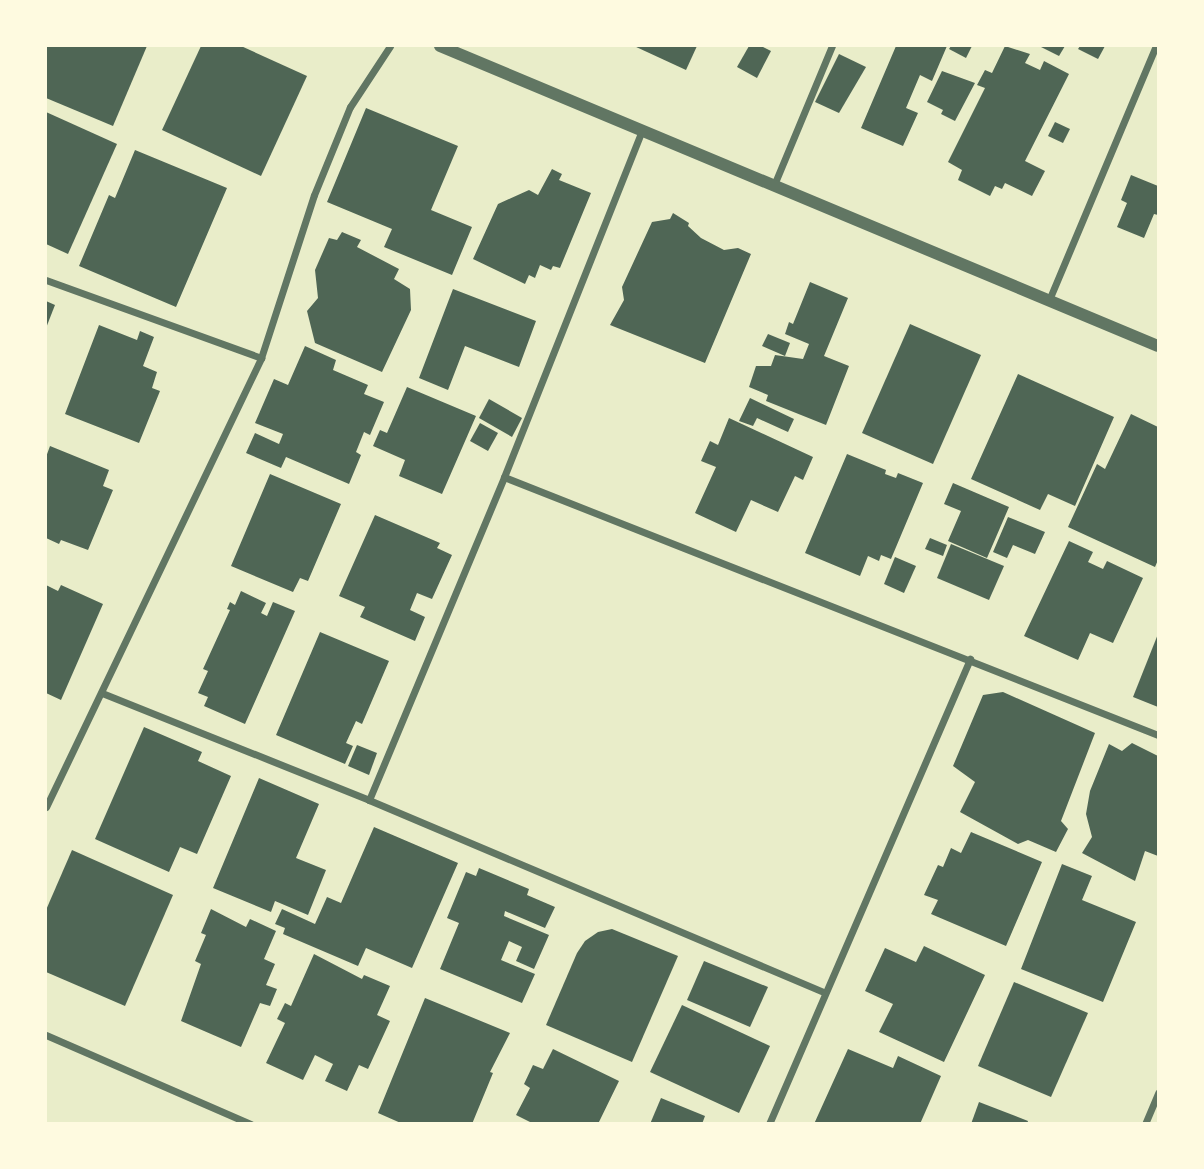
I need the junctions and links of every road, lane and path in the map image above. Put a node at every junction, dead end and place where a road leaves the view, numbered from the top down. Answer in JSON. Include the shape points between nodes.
{"nodes":[{"id":1,"x":390,"y":46,"type":"edge"},
{"id":2,"x":440,"y":46,"type":"edge"},
{"id":3,"x":832,"y":46,"type":"edge"},
{"id":4,"x":1156,"y":46,"type":"edge"},
{"id":5,"x":455,"y":49,"type":"edge"},
{"id":6,"x":642,"y":130,"type":"junction"},
{"id":7,"x":774,"y":185,"type":"junction"},
{"id":8,"x":46,"y":280,"type":"edge"},
{"id":9,"x":1049,"y":300,"type":"junction"},
{"id":10,"x":1158,"y":346,"type":"edge"},
{"id":11,"x":261,"y":358,"type":"junction"},
{"id":12,"x":504,"y":477,"type":"junction"},
{"id":13,"x":970,"y":659,"type":"junction"},
{"id":14,"x":102,"y":693,"type":"junction"},
{"id":15,"x":1158,"y":735,"type":"edge"},
{"id":16,"x":369,"y":800,"type":"junction"},
{"id":17,"x":46,"y":807,"type":"edge"},
{"id":18,"x":825,"y":993,"type":"junction"},
{"id":19,"x":46,"y":1035,"type":"edge"},
{"id":20,"x":1158,"y":1093,"type":"edge"},
{"id":21,"x":251,"y":1124,"type":"edge"},
{"id":22,"x":769,"y":1124,"type":"edge"},
{"id":23,"x":1145,"y":1124,"type":"edge"}],
"edges":[{"from":1,"to":11,"type":"street","via":[[351,107],[319,183]]},
{"from":2,"to":5,"type":"street"},
{"from":3,"to":7,"type":"street"},
{"from":4,"to":9,"type":"street"},
{"from":5,"to":6,"type":"street"},
{"from":6,"to":7,"type":"street"},
{"from":6,"to":12,"type":"street"},
{"from":7,"to":9,"type":"street"},
{"from":8,"to":11,"type":"street"},
{"from":9,"to":10,"type":"street"},
{"from":11,"to":14,"type":"street"},
{"from":12,"to":13,"type":"street"},
{"from":12,"to":16,"type":"street"},
{"from":13,"to":15,"type":"street"},
{"from":13,"to":18,"type":"street"},
{"from":14,"to":16,"type":"street"},
{"from":14,"to":17,"type":"street"},
{"from":16,"to":18,"type":"street"},
{"from":18,"to":22,"type":"street"},
{"from":19,"to":21,"type":"street"},
{"from":20,"to":23,"type":"street"}]}
